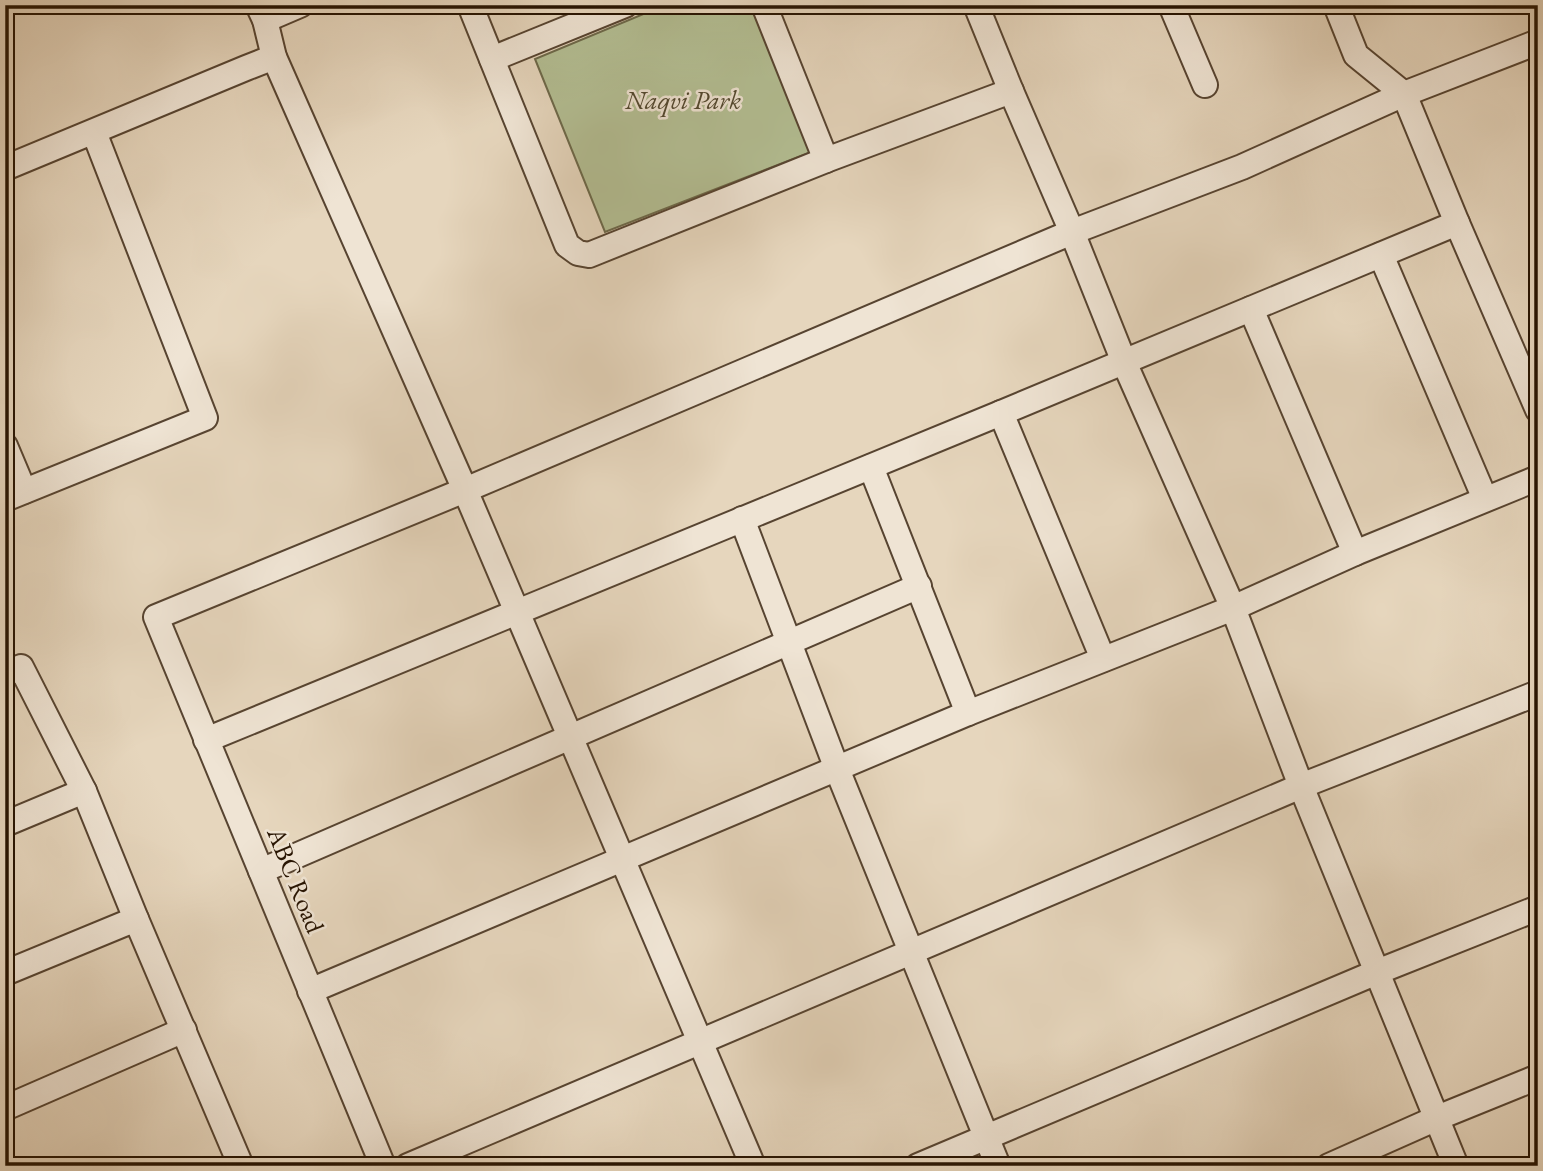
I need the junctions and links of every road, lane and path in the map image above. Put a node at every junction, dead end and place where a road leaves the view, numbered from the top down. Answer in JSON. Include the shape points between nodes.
{"nodes":[{"id":1,"x":300,"y":5,"type":"edge"},
{"id":2,"x":470,"y":5,"type":"edge"},
{"id":3,"x":625,"y":5,"type":"edge"},
{"id":4,"x":764,"y":5,"type":"edge"},
{"id":5,"x":976,"y":5,"type":"edge"},
{"id":6,"x":1171,"y":5,"type":"edge"},
{"id":7,"x":1336,"y":5,"type":"edge"},
{"id":8,"x":261,"y":12,"type":"edge"},
{"id":9,"x":1538,"y":42,"type":"edge"},
{"id":10,"x":274,"y":57,"type":"junction"},
{"id":11,"x":492,"y":59,"type":"junction"},
{"id":12,"x":1205,"y":85,"type":"dead end"},
{"id":13,"x":1011,"y":91,"type":"junction"},
{"id":14,"x":1404,"y":94,"type":"junction"},
{"id":15,"x":94,"y":132,"type":"junction"},
{"id":16,"x":826,"y":160,"type":"junction"},
{"id":17,"x":5,"y":168,"type":"edge"},
{"id":18,"x":1457,"y":223,"type":"junction"},
{"id":19,"x":1072,"y":232,"type":"junction"},
{"id":20,"x":1381,"y":255,"type":"junction"},
{"id":21,"x":1251,"y":309,"type":"junction"},
{"id":22,"x":1124,"y":362,"type":"junction"},
{"id":23,"x":1538,"y":410,"type":"edge"},
{"id":24,"x":1001,"y":413,"type":"junction"},
{"id":25,"x":5,"y":446,"type":"edge"},
{"id":26,"x":871,"y":467,"type":"junction"},
{"id":27,"x":1538,"y":478,"type":"edge"},
{"id":28,"x":465,"y":490,"type":"junction"},
{"id":29,"x":15,"y":495,"type":"edge"},
{"id":30,"x":1485,"y":499,"type":"junction"},
{"id":31,"x":742,"y":519,"type":"junction"},
{"id":32,"x":1355,"y":553,"type":"junction"},
{"id":33,"x":919,"y":586,"type":"junction"},
{"id":34,"x":1233,"y":608,"type":"junction"},
{"id":35,"x":517,"y":612,"type":"junction"},
{"id":36,"x":789,"y":642,"type":"junction"},
{"id":37,"x":1103,"y":659,"type":"junction"},
{"id":38,"x":5,"y":674,"type":"edge"},
{"id":39,"x":1538,"y":693,"type":"edge"},
{"id":40,"x":968,"y":713,"type":"junction"},
{"id":41,"x":570,"y":737,"type":"junction"},
{"id":42,"x":206,"y":740,"type":"junction"},
{"id":43,"x":837,"y":769,"type":"junction"},
{"id":44,"x":1301,"y":786,"type":"junction"},
{"id":45,"x":84,"y":791,"type":"junction"},
{"id":46,"x":5,"y":824,"type":"edge"},
{"id":47,"x":623,"y":859,"type":"junction"},
{"id":48,"x":261,"y":871,"type":"junction"},
{"id":49,"x":1538,"y":908,"type":"edge"},
{"id":50,"x":136,"y":919,"type":"junction"},
{"id":51,"x":911,"y":952,"type":"junction"},
{"id":52,"x":1377,"y":972,"type":"junction"},
{"id":53,"x":5,"y":973,"type":"edge"},
{"id":54,"x":310,"y":991,"type":"junction"},
{"id":55,"x":184,"y":1030,"type":"junction"},
{"id":56,"x":700,"y":1042,"type":"junction"},
{"id":57,"x":1538,"y":1077,"type":"edge"},
{"id":58,"x":5,"y":1108,"type":"edge"},
{"id":59,"x":1437,"y":1118,"type":"junction"},
{"id":60,"x":986,"y":1137,"type":"junction"},
{"id":61,"x":241,"y":1166,"type":"edge"},
{"id":62,"x":383,"y":1166,"type":"edge"},
{"id":63,"x":408,"y":1166,"type":"edge"},
{"id":64,"x":753,"y":1166,"type":"edge"},
{"id":65,"x":918,"y":1166,"type":"edge"},
{"id":66,"x":998,"y":1166,"type":"edge"},
{"id":67,"x":1329,"y":1166,"type":"edge"},
{"id":68,"x":1456,"y":1166,"type":"edge"}],
"edges":[{"from":1,"to":8,"type":"street"},
{"from":2,"to":11,"type":"street"},
{"from":3,"to":11,"type":"street"},
{"from":4,"to":16,"type":"street"},
{"from":5,"to":13,"type":"street"},
{"from":6,"to":12,"type":"street"},
{"from":7,"to":14,"type":"street","via":[[1356,55]]},
{"from":8,"to":10,"type":"street"},
{"from":9,"to":14,"type":"street"},
{"from":10,"to":15,"type":"street"},
{"from":10,"to":28,"type":"street"},
{"from":11,"to":16,"type":"street","via":[[567,245],[578,253],[589,255]]},
{"from":13,"to":16,"type":"street"},
{"from":13,"to":19,"type":"street"},
{"from":14,"to":18,"type":"street"},
{"from":14,"to":19,"type":"street","via":[[1241,167]]},
{"from":15,"to":17,"type":"street"},
{"from":15,"to":29,"type":"street","via":[[205,418]]},
{"from":18,"to":20,"type":"street"},
{"from":18,"to":23,"type":"street"},
{"from":19,"to":22,"type":"street"},
{"from":19,"to":28,"type":"street"},
{"from":20,"to":21,"type":"street"},
{"from":20,"to":30,"type":"street"},
{"from":21,"to":22,"type":"street"},
{"from":21,"to":32,"type":"street"},
{"from":22,"to":24,"type":"street"},
{"from":22,"to":34,"type":"street"},
{"from":24,"to":26,"type":"street"},
{"from":24,"to":37,"type":"street"},
{"from":25,"to":29,"type":"street"},
{"from":26,"to":31,"type":"street"},
{"from":26,"to":33,"type":"street"},
{"from":27,"to":30,"type":"street"},
{"from":28,"to":35,"type":"street"},
{"from":28,"to":42,"type":"street","name":"ABC Road","via":[[156,617]]},
{"from":30,"to":32,"type":"street"},
{"from":31,"to":35,"type":"street"},
{"from":31,"to":36,"type":"street"},
{"from":32,"to":34,"type":"street"},
{"from":33,"to":36,"type":"street"},
{"from":33,"to":40,"type":"street"},
{"from":34,"to":37,"type":"street"},
{"from":34,"to":44,"type":"street"},
{"from":35,"to":41,"type":"street"},
{"from":35,"to":42,"type":"street"},
{"from":36,"to":41,"type":"street"},
{"from":36,"to":43,"type":"street"},
{"from":37,"to":40,"type":"street"},
{"from":38,"to":45,"type":"street","via":[[21,667]]},
{"from":39,"to":44,"type":"street"},
{"from":40,"to":43,"type":"street"},
{"from":41,"to":47,"type":"street"},
{"from":41,"to":48,"type":"street"},
{"from":42,"to":48,"type":"street","name":"ABC Road"},
{"from":43,"to":47,"type":"street"},
{"from":43,"to":51,"type":"street"},
{"from":44,"to":51,"type":"street"},
{"from":44,"to":52,"type":"street"},
{"from":45,"to":46,"type":"street"},
{"from":45,"to":50,"type":"street"},
{"from":47,"to":54,"type":"street"},
{"from":47,"to":56,"type":"street"},
{"from":48,"to":54,"type":"street","name":"ABC Road"},
{"from":49,"to":52,"type":"street"},
{"from":50,"to":53,"type":"street"},
{"from":50,"to":55,"type":"street"},
{"from":51,"to":56,"type":"street"},
{"from":51,"to":60,"type":"street"},
{"from":52,"to":59,"type":"street"},
{"from":52,"to":60,"type":"street"},
{"from":54,"to":62,"type":"street","name":"ABC Road"},
{"from":55,"to":58,"type":"street"},
{"from":55,"to":61,"type":"street"},
{"from":56,"to":63,"type":"street"},
{"from":56,"to":64,"type":"street"},
{"from":57,"to":59,"type":"street"},
{"from":59,"to":67,"type":"street"},
{"from":59,"to":68,"type":"street"},
{"from":60,"to":65,"type":"street"},
{"from":60,"to":66,"type":"street"}]}
